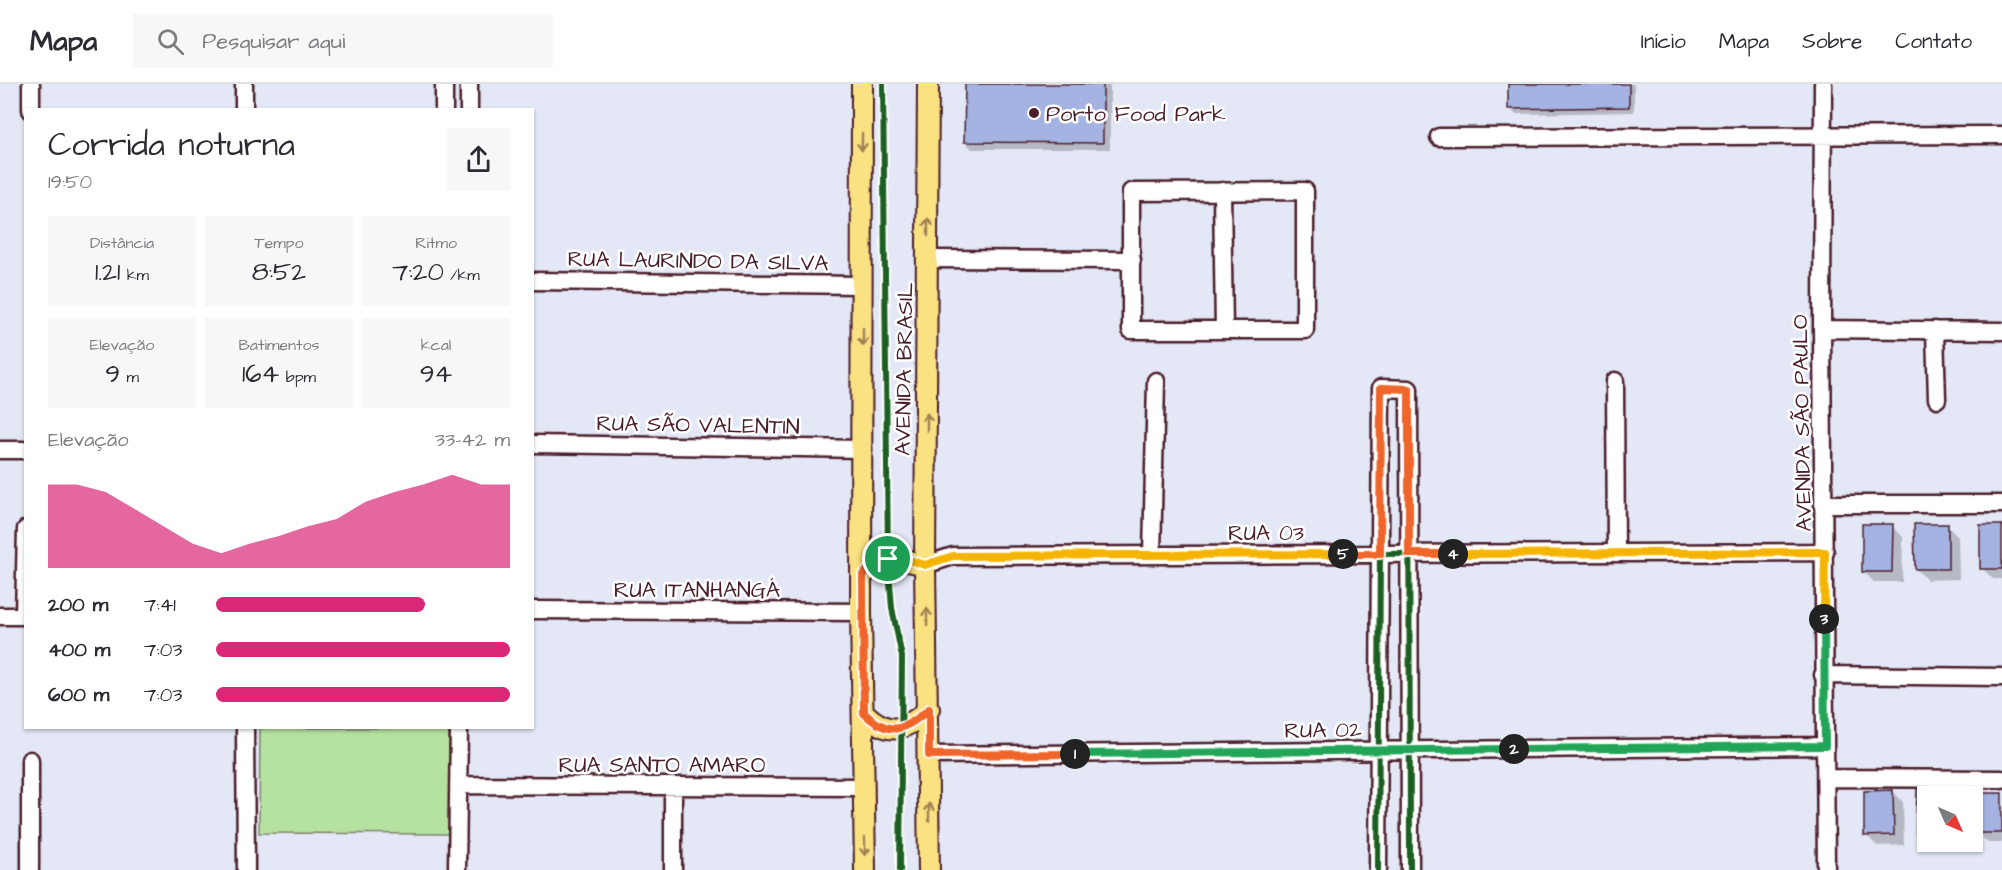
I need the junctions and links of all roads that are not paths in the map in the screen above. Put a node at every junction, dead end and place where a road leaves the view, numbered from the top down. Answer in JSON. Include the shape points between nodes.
{"nodes":[{"id":1,"x":31,"y":84,"type":"edge"},
{"id":2,"x":244,"y":84,"type":"edge"},
{"id":3,"x":444,"y":84,"type":"edge"},
{"id":4,"x":469,"y":84,"type":"edge"},
{"id":5,"x":862,"y":84,"type":"edge"},
{"id":6,"x":928,"y":84,"type":"edge"},
{"id":7,"x":1823,"y":84,"type":"edge"},
{"id":8,"x":31,"y":108,"type":"edge"},
{"id":9,"x":244,"y":108,"type":"edge"},
{"id":10,"x":444,"y":108,"type":"edge"},
{"id":11,"x":469,"y":108,"type":"edge"},
{"id":12,"x":2002,"y":135,"type":"edge"},
{"id":13,"x":1823,"y":136,"type":"junction"},
{"id":14,"x":1439,"y":137,"type":"dead end"},
{"id":15,"x":1222,"y":191,"type":"junction"},
{"id":16,"x":929,"y":259,"type":"junction"},
{"id":17,"x":1132,"y":260,"type":"junction"},
{"id":18,"x":534,"y":281,"type":"edge"},
{"id":19,"x":862,"y":285,"type":"junction"},
{"id":20,"x":1822,"y":329,"type":"junction"},
{"id":21,"x":1224,"y":330,"type":"junction"},
{"id":22,"x":1935,"y":330,"type":"junction"},
{"id":23,"x":2002,"y":331,"type":"edge"},
{"id":24,"x":1156,"y":381,"type":"dead end"},
{"id":25,"x":1615,"y":381,"type":"dead end"},
{"id":26,"x":1937,"y":399,"type":"dead end"},
{"id":27,"x":534,"y":444,"type":"edge"},
{"id":28,"x":863,"y":449,"type":"junction"},
{"id":29,"x":0,"y":450,"type":"edge"},
{"id":30,"x":24,"y":450,"type":"edge"},
{"id":31,"x":1823,"y":504,"type":"junction"},
{"id":32,"x":2002,"y":504,"type":"edge"},
{"id":33,"x":1825,"y":552,"type":"junction"},
{"id":34,"x":1616,"y":553,"type":"junction"},
{"id":35,"x":1380,"y":554,"type":"junction"},
{"id":36,"x":1409,"y":554,"type":"junction"},
{"id":37,"x":1152,"y":555,"type":"junction"},
{"id":38,"x":925,"y":565,"type":"junction"},
{"id":39,"x":863,"y":575,"type":"junction"},
{"id":40,"x":534,"y":610,"type":"edge"},
{"id":41,"x":861,"y":612,"type":"junction"},
{"id":42,"x":0,"y":616,"type":"edge"},
{"id":43,"x":24,"y":616,"type":"edge"},
{"id":44,"x":1823,"y":675,"type":"junction"},
{"id":45,"x":2002,"y":677,"type":"edge"},
{"id":46,"x":929,"y":709,"type":"junction"},
{"id":47,"x":864,"y":713,"type":"junction"},
{"id":48,"x":245,"y":729,"type":"edge"},
{"id":49,"x":459,"y":729,"type":"edge"},
{"id":50,"x":1825,"y":746,"type":"junction"},
{"id":51,"x":1378,"y":751,"type":"junction"},
{"id":52,"x":1410,"y":751,"type":"junction"},
{"id":53,"x":929,"y":755,"type":"junction"},
{"id":54,"x":30,"y":760,"type":"dead end"},
{"id":55,"x":1826,"y":778,"type":"junction"},
{"id":56,"x":2002,"y":779,"type":"edge"},
{"id":57,"x":459,"y":785,"type":"junction"},
{"id":58,"x":865,"y":787,"type":"junction"},
{"id":59,"x":673,"y":788,"type":"junction"},
{"id":60,"x":30,"y":870,"type":"edge"},
{"id":61,"x":246,"y":870,"type":"edge"},
{"id":62,"x":458,"y":870,"type":"edge"},
{"id":63,"x":673,"y":870,"type":"edge"},
{"id":64,"x":865,"y":870,"type":"edge"},
{"id":65,"x":929,"y":870,"type":"edge"},
{"id":66,"x":1378,"y":870,"type":"edge"},
{"id":67,"x":1410,"y":870,"type":"edge"},
{"id":68,"x":1826,"y":870,"type":"edge"}],
"edges":[{"from":1,"to":8,"type":"street"},
{"from":2,"to":9,"type":"street"},
{"from":3,"to":10,"type":"street"},
{"from":4,"to":11,"type":"street"},
{"from":5,"to":19,"type":"main road","name":"AVENIDA BRASIL","one_way":true},
{"from":16,"to":6,"type":"main road","name":"AVENIDA BRASIL","one_way":true},
{"from":7,"to":13,"type":"street","name":"AVENIDA SÃO PAULO"},
{"from":12,"to":13,"type":"street"},
{"from":13,"to":14,"type":"street"},
{"from":13,"to":20,"type":"street","name":"AVENIDA SÃO PAULO"},
{"from":15,"to":17,"type":"street","via":[[1131,192]]},
{"from":15,"to":21,"type":"street"},
{"from":15,"to":21,"type":"street","via":[[1305,191],[1305,330]]},
{"from":16,"to":17,"type":"street"},
{"from":38,"to":16,"type":"main road","name":"AVENIDA BRASIL","one_way":true},
{"from":17,"to":21,"type":"street","via":[[1131,330]]},
{"from":18,"to":19,"type":"street","name":"RUA LAURINDO DA SILVA"},
{"from":19,"to":28,"type":"main road","name":"AVENIDA BRASIL","one_way":true},
{"from":20,"to":22,"type":"street"},
{"from":20,"to":31,"type":"street","name":"AVENIDA SÃO PAULO"},
{"from":22,"to":23,"type":"street"},
{"from":22,"to":26,"type":"street"},
{"from":24,"to":37,"type":"street"},
{"from":25,"to":34,"type":"street"},
{"from":27,"to":28,"type":"street","name":"RUA SÃO VALENTIN"},
{"from":28,"to":39,"type":"main road","name":"AVENIDA BRASIL"},
{"from":29,"to":30,"type":"street"},
{"from":31,"to":32,"type":"street"},
{"from":31,"to":33,"type":"street","name":"AVENIDA SÃO PAULO"},
{"from":33,"to":34,"type":"street","name":"RUA 03"},
{"from":33,"to":44,"type":"street","name":"AVENIDA SÃO PAULO"},
{"from":34,"to":36,"type":"street","name":"RUA 03"},
{"from":35,"to":36,"type":"street","name":"RUA 03"},
{"from":35,"to":36,"type":"street","via":[[1381,388],[1409,389]]},
{"from":35,"to":37,"type":"street","name":"RUA 03"},
{"from":35,"to":51,"type":"street"},
{"from":36,"to":52,"type":"street"},
{"from":37,"to":38,"type":"street","name":"RUA 03","via":[[953,556]]},
{"from":38,"to":39,"type":"main road","via":[[903,558],[879,560]]},
{"from":46,"to":38,"type":"main road","name":"AVENIDA BRASIL","one_way":true},
{"from":39,"to":41,"type":"main road","name":"AVENIDA BRASIL"},
{"from":40,"to":41,"type":"street","name":"RUA ITANHANGÁ"},
{"from":41,"to":47,"type":"main road","name":"AVENIDA BRASIL"},
{"from":42,"to":43,"type":"street"},
{"from":44,"to":45,"type":"street"},
{"from":44,"to":50,"type":"street","name":"AVENIDA SÃO PAULO"},
{"from":46,"to":47,"type":"main road","via":[[913,723],[892,729],[873,722]]},
{"from":46,"to":53,"type":"main road","name":"AVENIDA BRASIL"},
{"from":47,"to":58,"type":"main road","name":"AVENIDA BRASIL"},
{"from":48,"to":61,"type":"street"},
{"from":49,"to":57,"type":"street"},
{"from":50,"to":52,"type":"street","name":"RUA 02"},
{"from":50,"to":55,"type":"street","name":"AVENIDA SÃO PAULO"},
{"from":51,"to":52,"type":"street","name":"RUA 02"},
{"from":51,"to":53,"type":"street","name":"RUA 02"},
{"from":51,"to":66,"type":"street"},
{"from":52,"to":67,"type":"street"},
{"from":65,"to":53,"type":"main road","name":"AVENIDA BRASIL","one_way":true},
{"from":54,"to":60,"type":"street"},
{"from":55,"to":56,"type":"street"},
{"from":55,"to":68,"type":"street","name":"AVENIDA SÃO PAULO"},
{"from":57,"to":59,"type":"street","name":"RUA SANTO AMARO"},
{"from":57,"to":62,"type":"street"},
{"from":58,"to":59,"type":"street","name":"RUA SANTO AMARO"},
{"from":58,"to":64,"type":"main road","name":"AVENIDA BRASIL","one_way":true},
{"from":59,"to":63,"type":"street"}]}
